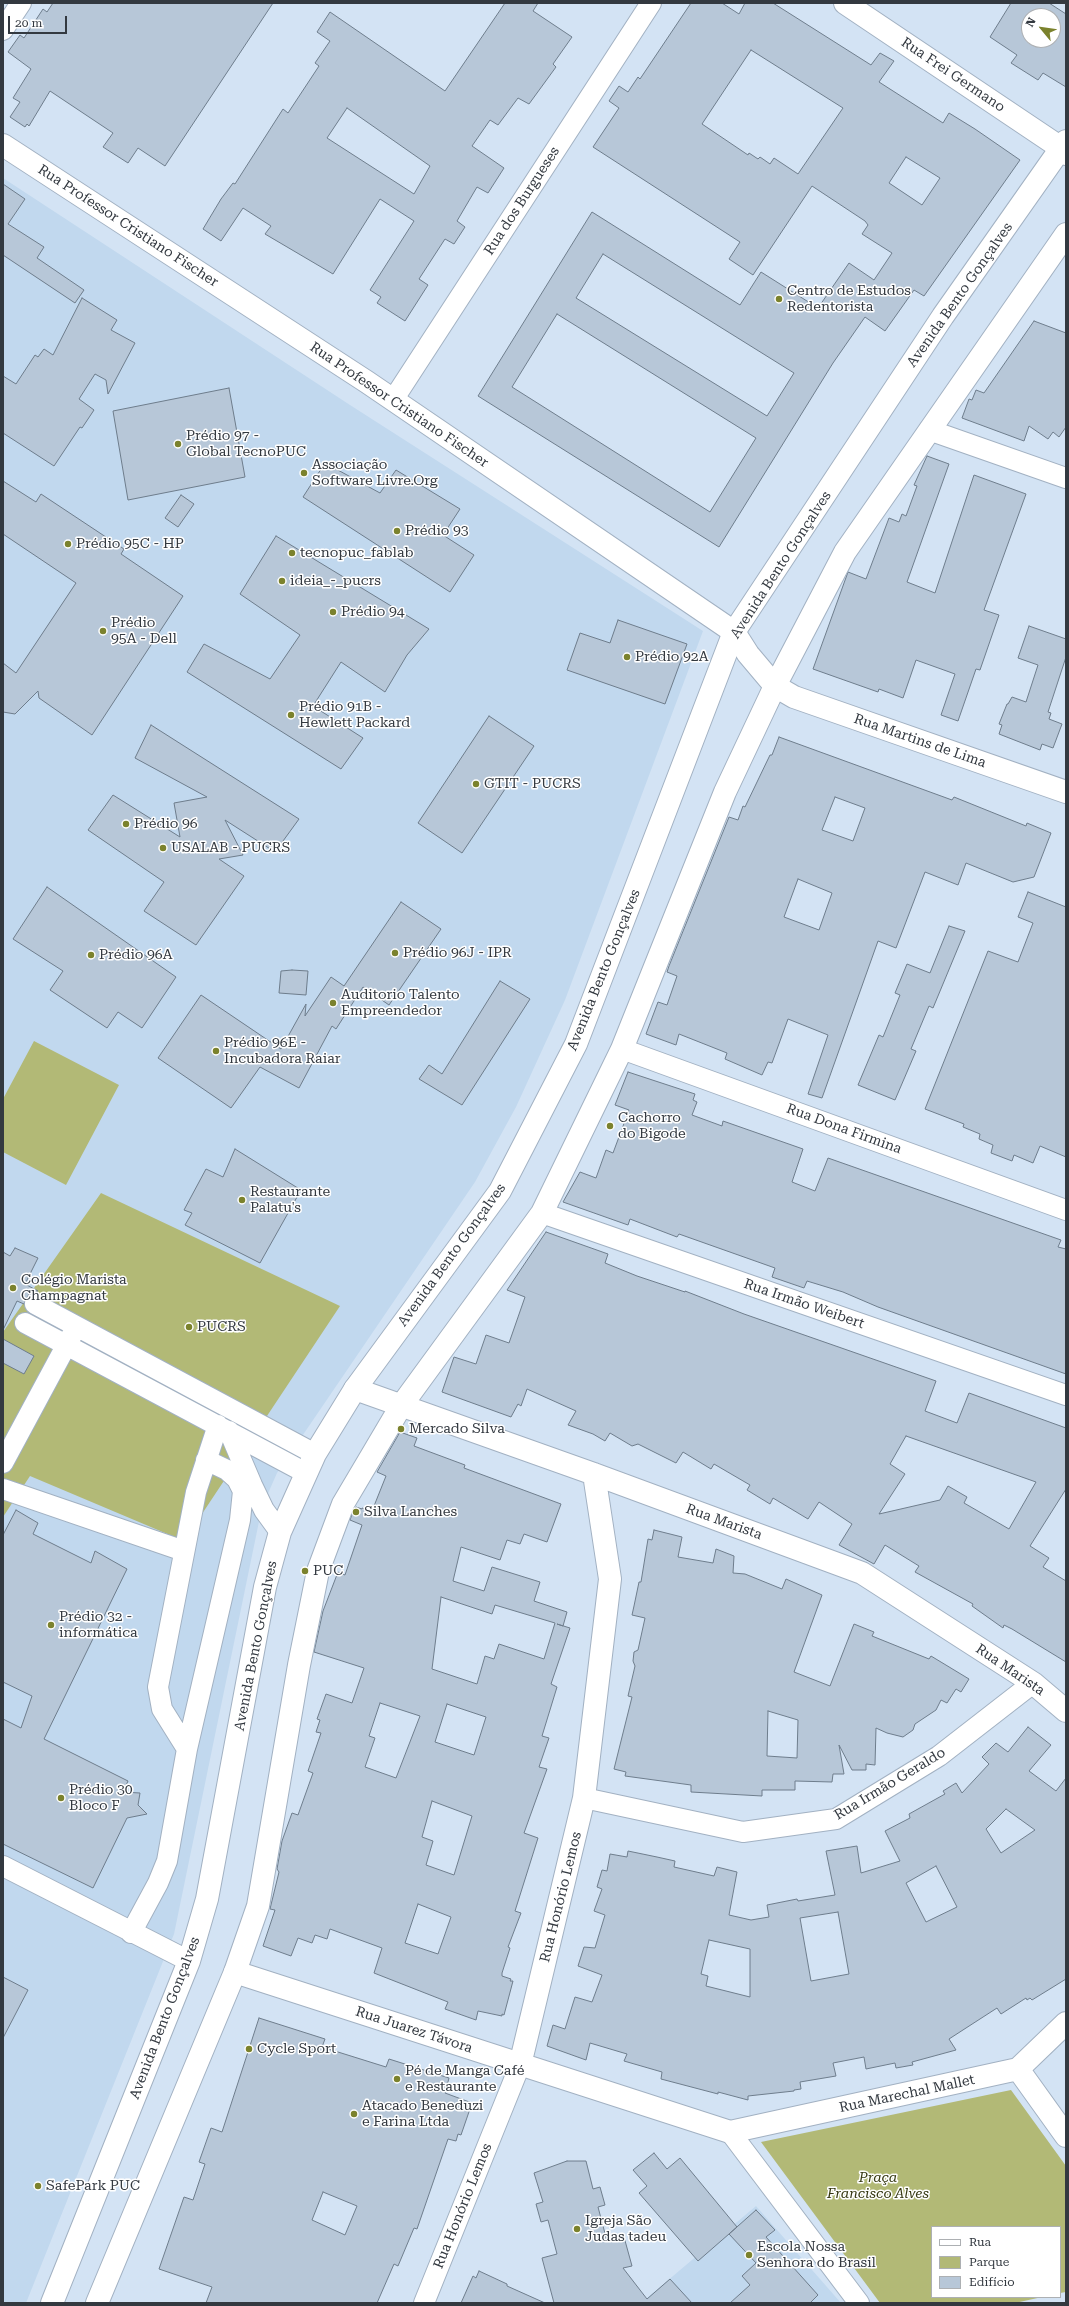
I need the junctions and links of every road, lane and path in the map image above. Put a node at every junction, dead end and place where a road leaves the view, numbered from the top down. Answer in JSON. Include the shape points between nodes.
{"nodes":[{"id":1,"x":21,"y":3,"type":"edge"},
{"id":2,"x":651,"y":3,"type":"edge"},
{"id":3,"x":845,"y":3,"type":"edge"},
{"id":4,"x":3,"y":30,"type":"edge"},
{"id":5,"x":3,"y":145,"type":"edge"},
{"id":6,"x":1064,"y":147,"type":"edge"},
{"id":7,"x":1066,"y":234,"type":"edge"},
{"id":8,"x":393,"y":400,"type":"junction"},
{"id":9,"x":929,"y":430,"type":"junction"},
{"id":10,"x":1066,"y":478,"type":"edge"},
{"id":11,"x":734,"y":632,"type":"junction"},
{"id":12,"x":775,"y":686,"type":"junction"},
{"id":13,"x":1066,"y":792,"type":"edge"},
{"id":14,"x":622,"y":1049,"type":"junction"},
{"id":15,"x":1066,"y":1210,"type":"edge"},
{"id":16,"x":542,"y":1213,"type":"junction"},
{"id":17,"x":35,"y":1304,"type":"dead end"},
{"id":18,"x":26,"y":1323,"type":"dead end"},
{"id":19,"x":77,"y":1326,"type":"junction"},
{"id":20,"x":66,"y":1345,"type":"junction"},
{"id":21,"x":354,"y":1389,"type":"junction"},
{"id":22,"x":1066,"y":1395,"type":"edge"},
{"id":23,"x":401,"y":1406,"type":"junction"},
{"id":24,"x":256,"y":1422,"type":"junction"},
{"id":25,"x":231,"y":1433,"type":"junction"},
{"id":26,"x":206,"y":1460,"type":"junction"},
{"id":27,"x":311,"y":1463,"type":"junction"},
{"id":28,"x":3,"y":1464,"type":"edge"},
{"id":29,"x":594,"y":1474,"type":"junction"},
{"id":30,"x":3,"y":1489,"type":"edge"},
{"id":31,"x":280,"y":1532,"type":"junction"},
{"id":32,"x":184,"y":1551,"type":"junction"},
{"id":33,"x":1033,"y":1683,"type":"junction"},
{"id":34,"x":1066,"y":1710,"type":"edge"},
{"id":35,"x":188,"y":1749,"type":"junction"},
{"id":36,"x":584,"y":1798,"type":"junction"},
{"id":37,"x":3,"y":1866,"type":"edge"},
{"id":38,"x":131,"y":1933,"type":"junction"},
{"id":39,"x":189,"y":1961,"type":"junction"},
{"id":40,"x":236,"y":1972,"type":"junction"},
{"id":41,"x":1066,"y":2023,"type":"edge"},
{"id":42,"x":520,"y":2065,"type":"junction"},
{"id":43,"x":1018,"y":2069,"type":"junction"},
{"id":44,"x":730,"y":2132,"type":"junction"},
{"id":45,"x":1066,"y":2136,"type":"edge"},
{"id":46,"x":52,"y":2303,"type":"edge"},
{"id":47,"x":97,"y":2303,"type":"edge"},
{"id":48,"x":424,"y":2303,"type":"edge"},
{"id":49,"x":859,"y":2303,"type":"edge"}],
"edges":[{"from":1,"to":4,"type":"street"},
{"from":2,"to":8,"type":"street","name":"Rua dos Burgueses"},
{"from":3,"to":6,"type":"main road","name":"Rua Frei Germano"},
{"from":5,"to":8,"type":"main road","name":"Rua Professor Cristiano Fischer"},
{"from":6,"to":11,"type":"main road","name":"Avenida Bento Gonçalves","via":[[943,316]]},
{"from":7,"to":9,"type":"main road"},
{"from":8,"to":11,"type":"main road","name":"Rua Professor Cristiano Fischer"},
{"from":9,"to":10,"type":"street"},
{"from":9,"to":12,"type":"main road","via":[[845,552]]},
{"from":11,"to":12,"type":"main road","name":"Rua Professor Cristiano Fischer","via":[[748,654]]},
{"from":11,"to":21,"type":"main road","name":"Avenida Bento Gonçalves","via":[[576,1044],[500,1191]]},
{"from":12,"to":13,"type":"main road","name":"Rua Martins de Lima","via":[[794,697]]},
{"from":12,"to":14,"type":"main road","via":[[725,792]]},
{"from":14,"to":15,"type":"street","name":"Rua Dona Firmina"},
{"from":14,"to":16,"type":"main road"},
{"from":16,"to":22,"type":"street","name":"Rua Irmão Weibert"},
{"from":16,"to":23,"type":"main road"},
{"from":17,"to":19,"type":"street"},
{"from":18,"to":20,"type":"street"},
{"from":19,"to":20,"type":"street"},
{"from":19,"to":24,"type":"street"},
{"from":20,"to":25,"type":"street"},
{"from":20,"to":28,"type":"street"},
{"from":21,"to":23,"type":"main road","name":"Rua Marista"},
{"from":21,"to":27,"type":"main road","name":"Avenida Bento Gonçalves"},
{"from":23,"to":29,"type":"main road","name":"Rua Marista"},
{"from":23,"to":40,"type":"main road","via":[[344,1504],[318,1571],[258,1906]]},
{"from":24,"to":25,"type":"street"},
{"from":24,"to":27,"type":"street"},
{"from":25,"to":26,"type":"street"},
{"from":25,"to":27,"type":"street"},
{"from":25,"to":31,"type":"street","via":[[264,1510]]},
{"from":26,"to":32,"type":"street","via":[[196,1492]]},
{"from":26,"to":35,"type":"street","via":[[227,1470],[237,1479],[243,1491],[243,1502]]},
{"from":27,"to":31,"type":"main road","name":"Avenida Bento Gonçalves"},
{"from":29,"to":33,"type":"main road","name":"Rua Marista","via":[[862,1573]]},
{"from":29,"to":36,"type":"main road","name":"Rua Honório Lemos","via":[[610,1579]]},
{"from":30,"to":32,"type":"street"},
{"from":31,"to":39,"type":"main road","name":"Avenida Bento Gonçalves","via":[[265,1587],[207,1898]]},
{"from":32,"to":35,"type":"street","via":[[158,1687],[162,1709]]},
{"from":33,"to":34,"type":"main road","name":"Rua Marista"},
{"from":33,"to":36,"type":"street","name":"Rua Irmão Geraldo","via":[[939,1756],[836,1819],[743,1832]]},
{"from":35,"to":38,"type":"street","via":[[167,1861]]},
{"from":36,"to":42,"type":"main road","name":"Rua Honório Lemos"},
{"from":37,"to":38,"type":"street"},
{"from":38,"to":39,"type":"street"},
{"from":39,"to":46,"type":"main road","name":"Avenida Bento Gonçalves"},
{"from":40,"to":42,"type":"main road","name":"Rua Juarez Távora"},
{"from":40,"to":47,"type":"main road"},
{"from":41,"to":43,"type":"main road"},
{"from":42,"to":44,"type":"main road","name":"Rua Juarez Távora"},
{"from":42,"to":48,"type":"street","name":"Rua Honório Lemos"},
{"from":43,"to":44,"type":"main road","name":"Rua Marechal Mallet"},
{"from":43,"to":45,"type":"main road"},
{"from":44,"to":49,"type":"street"}]}
